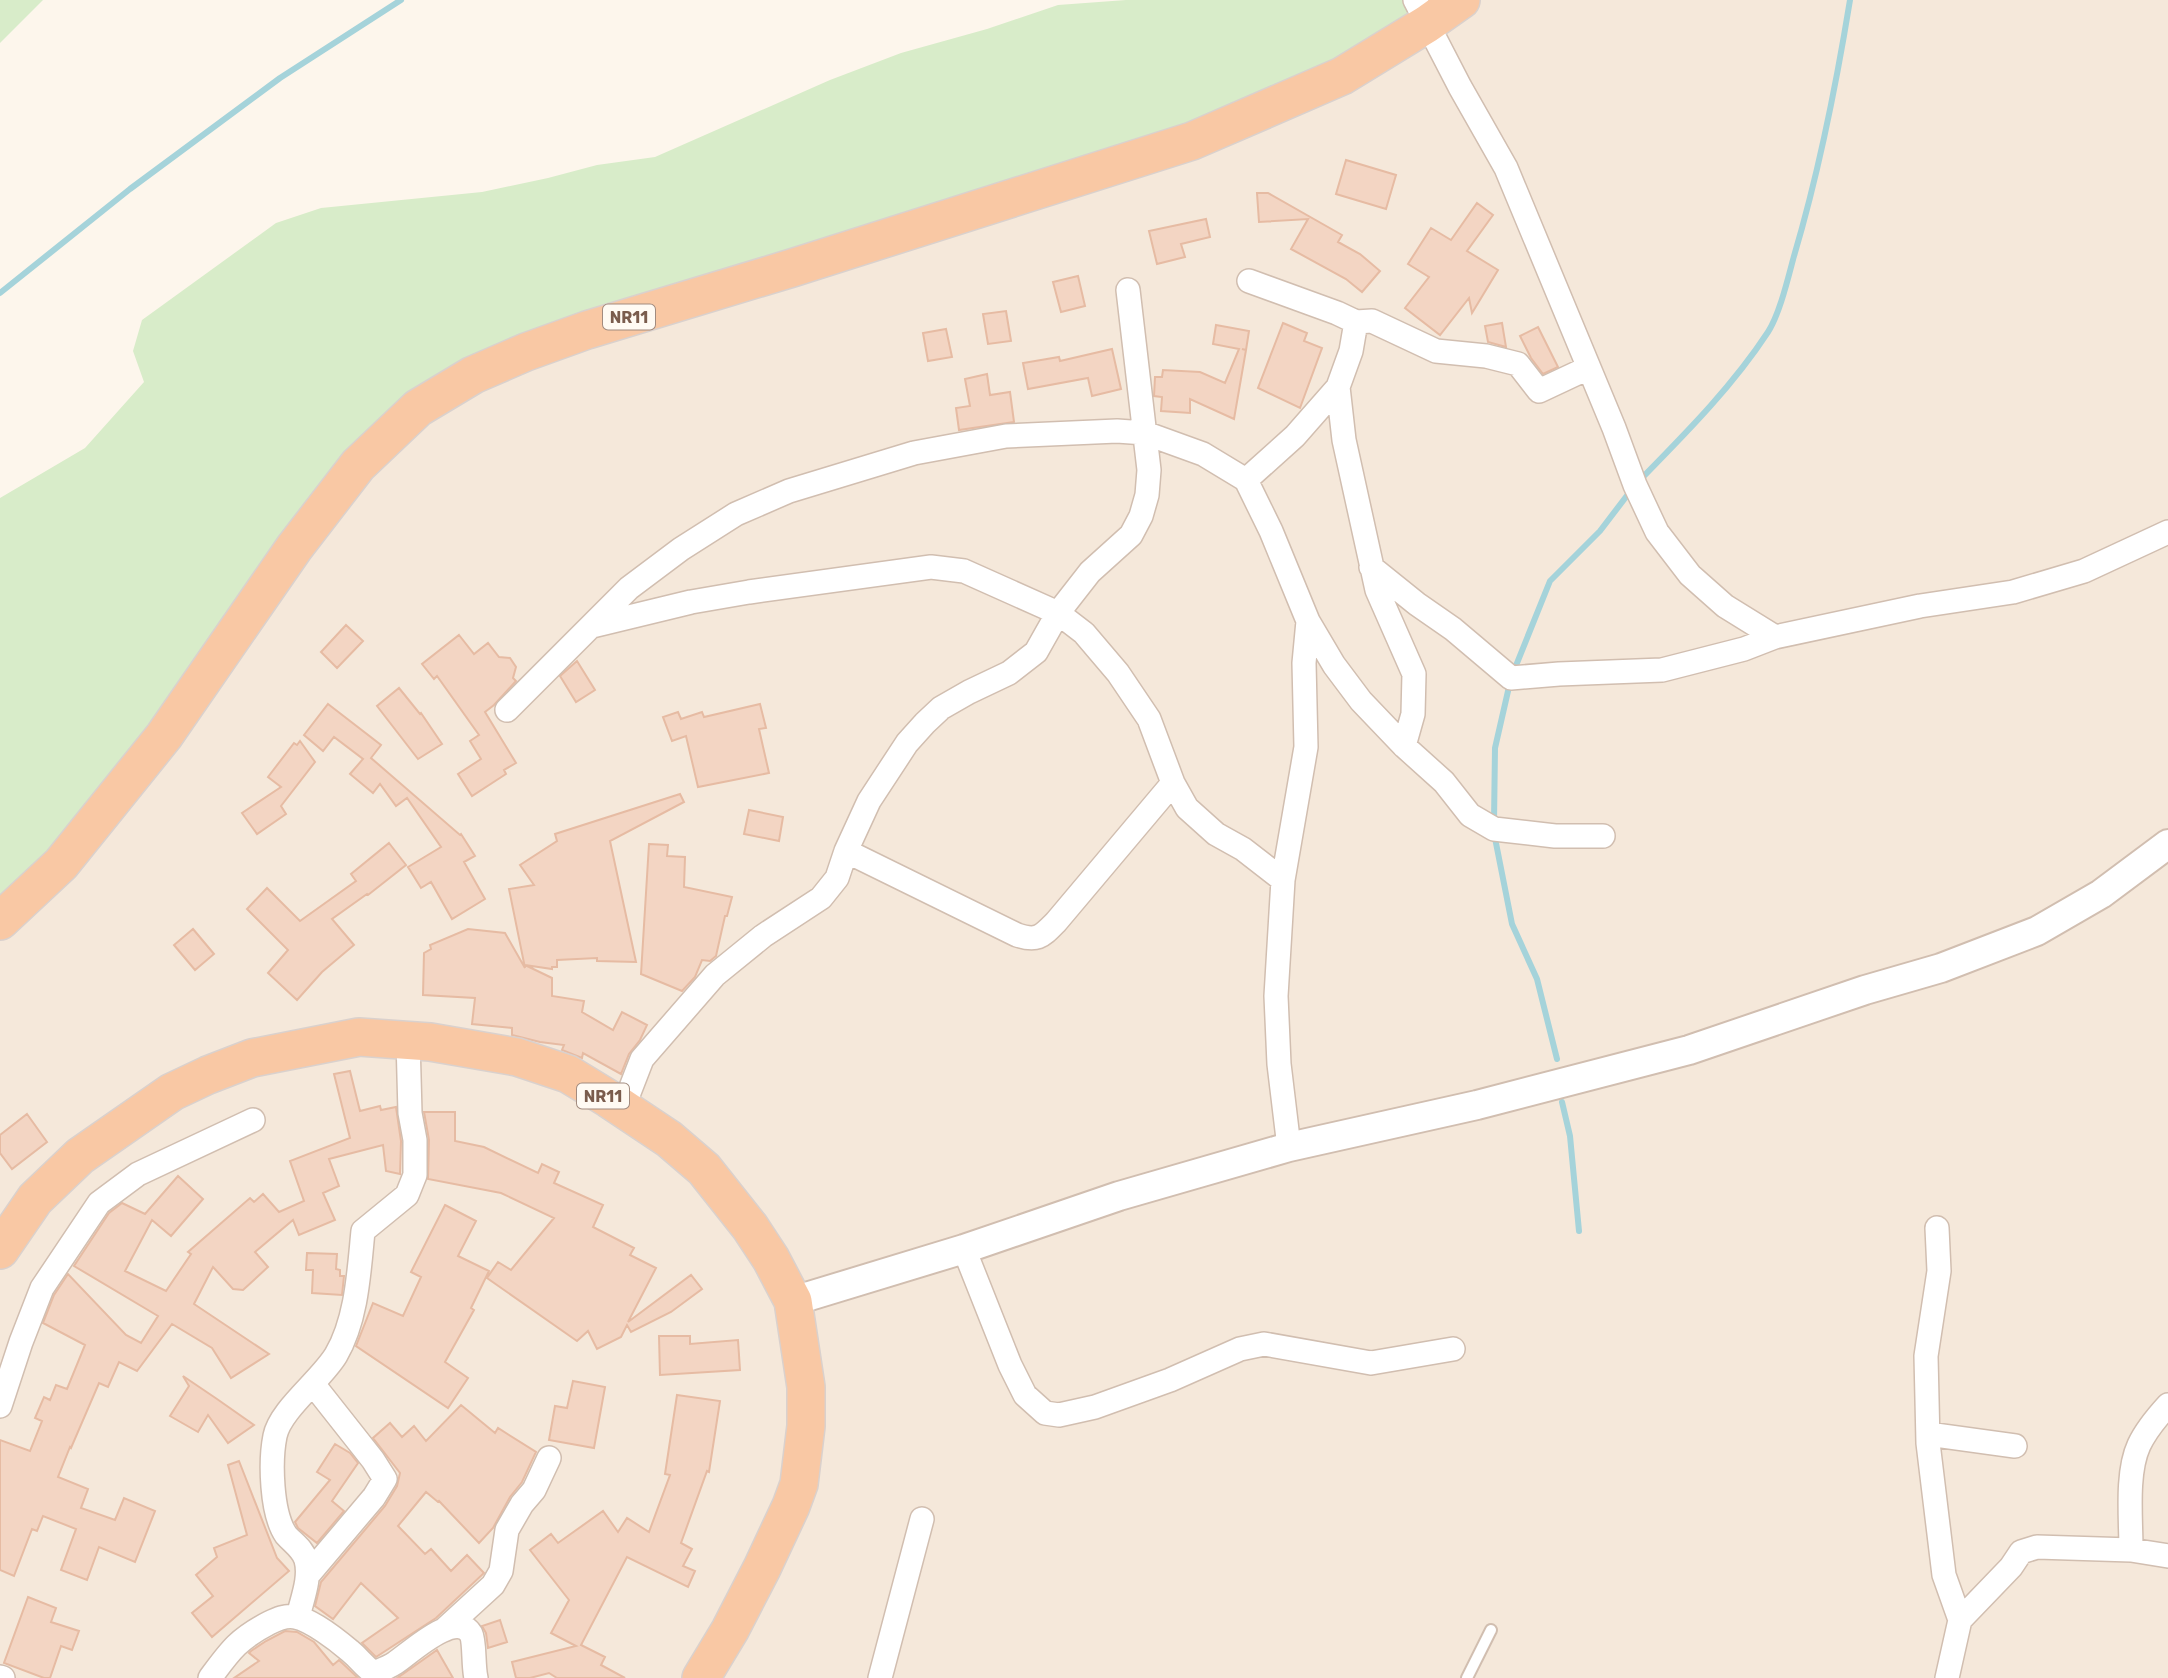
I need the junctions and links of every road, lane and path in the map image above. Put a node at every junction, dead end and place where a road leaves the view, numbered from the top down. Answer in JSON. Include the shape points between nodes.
{"nodes":[{"id":1,"x":1461,"y":0,"type":"edge"},
{"id":2,"x":1421,"y":12,"type":"edge"},
{"id":3,"x":1249,"y":281,"type":"dead end"},
{"id":4,"x":1128,"y":290,"type":"dead end"},
{"id":5,"x":1356,"y":322,"type":"junction"},
{"id":6,"x":1588,"y":368,"type":"junction"},
{"id":7,"x":1338,"y":387,"type":"junction"},
{"id":8,"x":1145,"y":433,"type":"junction"},
{"id":9,"x":1246,"y":480,"type":"junction"},
{"id":10,"x":2168,"y":532,"type":"edge"},
{"id":11,"x":1370,"y":566,"type":"junction"},
{"id":12,"x":1058,"y":613,"type":"junction"},
{"id":13,"x":1308,"y":621,"type":"junction"},
{"id":14,"x":592,"y":626,"type":"junction"},
{"id":15,"x":1775,"y":637,"type":"junction"},
{"id":16,"x":507,"y":710,"type":"dead end"},
{"id":17,"x":1404,"y":746,"type":"junction"},
{"id":18,"x":1173,"y":783,"type":"junction"},
{"id":19,"x":1603,"y":836,"type":"dead end"},
{"id":20,"x":2168,"y":844,"type":"edge"},
{"id":21,"x":846,"y":851,"type":"junction"},
{"id":22,"x":1283,"y":880,"type":"junction"},
{"id":23,"x":0,"y":921,"type":"edge"},
{"id":24,"x":408,"y":1040,"type":"junction"},
{"id":25,"x":623,"y":1108,"type":"junction"},
{"id":26,"x":253,"y":1120,"type":"dead end"},
{"id":27,"x":1289,"y":1147,"type":"junction"},
{"id":28,"x":1937,"y":1228,"type":"dead end"},
{"id":29,"x":964,"y":1249,"type":"junction"},
{"id":30,"x":0,"y":1250,"type":"edge"},
{"id":31,"x":793,"y":1301,"type":"junction"},
{"id":32,"x":1454,"y":1349,"type":"dead end"},
{"id":33,"x":313,"y":1384,"type":"junction"},
{"id":34,"x":2168,"y":1405,"type":"edge"},
{"id":35,"x":0,"y":1406,"type":"edge"},
{"id":36,"x":1928,"y":1434,"type":"junction"},
{"id":37,"x":2015,"y":1446,"type":"dead end"},
{"id":38,"x":549,"y":1458,"type":"dead end"},
{"id":39,"x":922,"y":1519,"type":"dead end"},
{"id":40,"x":2131,"y":1550,"type":"junction"},
{"id":41,"x":2168,"y":1556,"type":"edge"},
{"id":42,"x":308,"y":1575,"type":"junction"},
{"id":43,"x":298,"y":1617,"type":"junction"},
{"id":44,"x":1960,"y":1620,"type":"junction"},
{"id":45,"x":446,"y":1628,"type":"junction"},
{"id":46,"x":1491,"y":1630,"type":"dead end"},
{"id":47,"x":1951,"y":1677,"type":"edge"},
{"id":48,"x":210,"y":1678,"type":"edge"},
{"id":49,"x":476,"y":1678,"type":"edge"},
{"id":50,"x":701,"y":1678,"type":"edge"},
{"id":51,"x":880,"y":1678,"type":"edge"},
{"id":52,"x":1466,"y":1678,"type":"edge"}],
"edges":[{"from":1,"to":2,"type":"highway","number":"NR11"},
{"from":2,"to":6,"type":"street","via":[[1506,168]]},
{"from":2,"to":23,"type":"highway","number":"NR11","via":[[1342,76],[1192,141],[587,330],[473,375],[418,408],[358,466],[294,548],[164,736],[61,864]]},
{"from":3,"to":5,"type":"street"},
{"from":4,"to":8,"type":"street"},
{"from":5,"to":6,"type":"street","via":[[1372,321],[1436,351],[1518,364],[1539,391]]},
{"from":5,"to":7,"type":"street"},
{"from":6,"to":15,"type":"street","via":[[1657,532],[1690,575],[1725,606]]},
{"from":7,"to":9,"type":"street","via":[[1295,436]]},
{"from":7,"to":11,"type":"street"},
{"from":8,"to":9,"type":"street","via":[[1203,454]]},
{"from":8,"to":12,"type":"street","via":[[1148,482],[1141,516],[1131,535],[1090,572]]},
{"from":8,"to":14,"type":"street","via":[[1117,430],[1006,436],[914,453],[789,491],[736,514],[681,549],[629,588]]},
{"from":9,"to":13,"type":"street"},
{"from":10,"to":15,"type":"street","via":[[2084,572],[2012,592]]},
{"from":11,"to":15,"type":"street","via":[[1511,678],[1662,670]]},
{"from":11,"to":17,"type":"street","via":[[1383,608],[1414,674],[1413,714]]},
{"from":12,"to":14,"type":"street","via":[[964,571],[931,567],[749,592]]},
{"from":12,"to":18,"type":"street","via":[[1084,633],[1118,673],[1149,719]]},
{"from":12,"to":21,"type":"street","via":[[1036,652],[1009,673],[941,708],[907,743],[869,801]]},
{"from":13,"to":17,"type":"street","via":[[1334,665]]},
{"from":13,"to":22,"type":"street","via":[[1306,747]]},
{"from":14,"to":16,"type":"street"},
{"from":17,"to":19,"type":"street","via":[[1444,782],[1470,815],[1494,829]]},
{"from":18,"to":21,"type":"street","via":[[1056,922],[1042,936],[1029,939]]},
{"from":18,"to":22,"type":"street","via":[[1187,808],[1216,834]]},
{"from":20,"to":27,"type":"street","via":[[2101,894],[2037,931],[1941,968],[1689,1050]]},
{"from":21,"to":25,"type":"street","via":[[837,878],[821,898],[715,975],[642,1059]]},
{"from":22,"to":27,"type":"street","via":[[1276,996]]},
{"from":24,"to":25,"type":"highway","number":"NR11","via":[[517,1057],[568,1074]]},
{"from":24,"to":30,"type":"highway","number":"NR11","via":[[359,1037],[252,1058],[172,1092],[80,1156],[35,1199]]},
{"from":24,"to":33,"type":"street","via":[[415,1175],[407,1195],[363,1231],[347,1328],[336,1355]]},
{"from":25,"to":31,"type":"highway","number":"NR11","via":[[704,1169],[750,1227]]},
{"from":26,"to":35,"type":"street","via":[[138,1174],[99,1203],[42,1288]]},
{"from":27,"to":29,"type":"street","via":[[1119,1196]]},
{"from":28,"to":36,"type":"street","via":[[1939,1271],[1926,1356]]},
{"from":29,"to":31,"type":"street"},
{"from":29,"to":32,"type":"street","via":[[1015,1376],[1025,1395],[1045,1413],[1059,1415],[1095,1407],[1240,1349],[1264,1344],[1371,1363]]},
{"from":31,"to":50,"type":"highway","number":"NR11","via":[[806,1387],[799,1484],[762,1568]]},
{"from":33,"to":42,"type":"street","via":[[282,1418],[275,1434],[273,1480],[278,1518],[306,1558]]},
{"from":33,"to":42,"type":"street","via":[[385,1479]]},
{"from":34,"to":40,"type":"street","via":[[2138,1447],[2132,1473]]},
{"from":36,"to":37,"type":"street"},
{"from":36,"to":44,"type":"street","via":[[1944,1575]]},
{"from":38,"to":45,"type":"street","via":[[507,1530],[498,1577]]},
{"from":39,"to":51,"type":"street"},
{"from":40,"to":41,"type":"street"},
{"from":40,"to":44,"type":"street","via":[[2037,1547],[2021,1552]]},
{"from":42,"to":43,"type":"street"},
{"from":43,"to":45,"type":"street","via":[[353,1653],[374,1673]]},
{"from":43,"to":48,"type":"street","via":[[277,1619],[244,1637]]},
{"from":44,"to":47,"type":"street"},
{"from":45,"to":49,"type":"street","via":[[470,1632]]},
{"from":46,"to":52,"type":"lane"}]}
